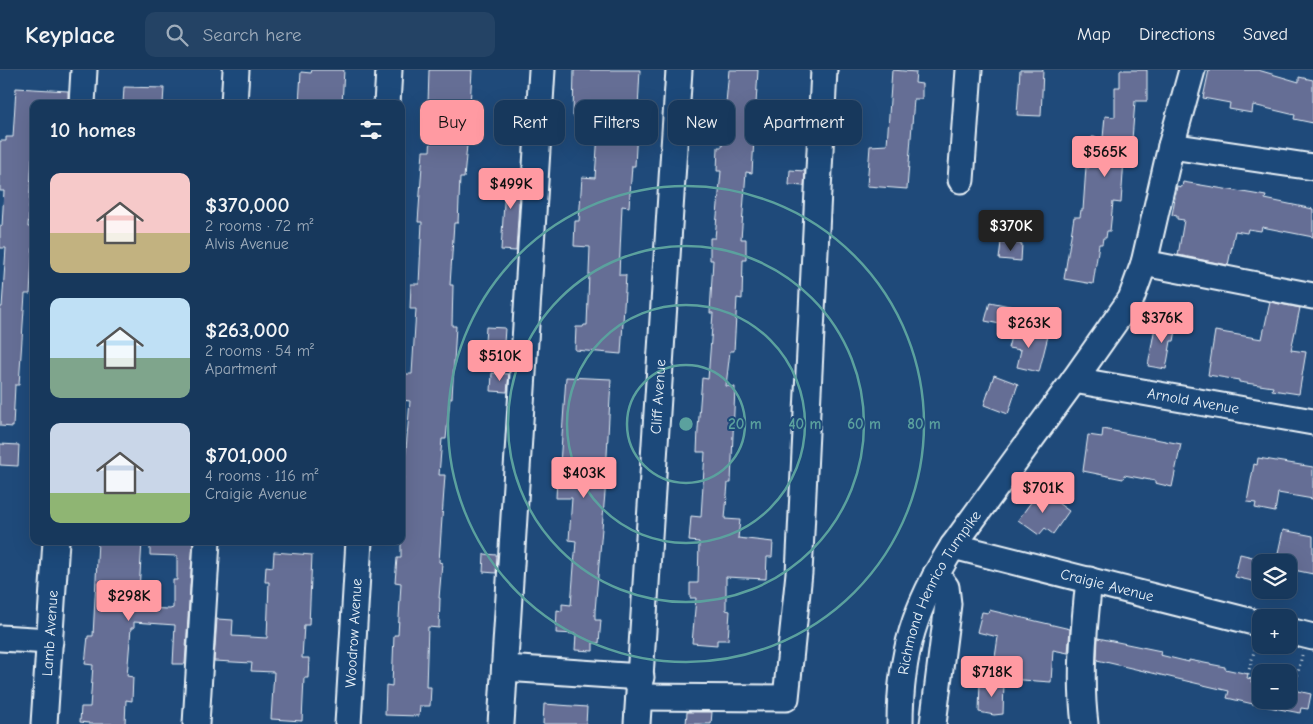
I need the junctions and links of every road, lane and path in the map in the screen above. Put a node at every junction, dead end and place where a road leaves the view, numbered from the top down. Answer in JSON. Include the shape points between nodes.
{"nodes":[{"id":1,"x":84,"y":70,"type":"edge"},
{"id":2,"x":236,"y":70,"type":"edge"},
{"id":3,"x":389,"y":70,"type":"edge"},
{"id":4,"x":542,"y":70,"type":"edge"},
{"id":5,"x":679,"y":70,"type":"edge"},
{"id":6,"x":824,"y":70,"type":"edge"},
{"id":7,"x":969,"y":70,"type":"edge"},
{"id":8,"x":1192,"y":70,"type":"edge"},
{"id":9,"x":82,"y":100,"type":"edge"},
{"id":10,"x":234,"y":100,"type":"edge"},
{"id":11,"x":387,"y":100,"type":"edge"},
{"id":12,"x":1171,"y":146,"type":"junction"},
{"id":13,"x":1313,"y":168,"type":"edge"},
{"id":14,"x":961,"y":180,"type":"dead end"},
{"id":15,"x":1144,"y":263,"type":"junction"},
{"id":16,"x":1313,"y":296,"type":"edge"},
{"id":17,"x":1074,"y":380,"type":"junction"},
{"id":18,"x":1313,"y":422,"type":"edge"},
{"id":19,"x":56,"y":545,"type":"edge"},
{"id":20,"x":207,"y":545,"type":"edge"},
{"id":21,"x":359,"y":545,"type":"edge"},
{"id":22,"x":953,"y":546,"type":"junction"},
{"id":23,"x":936,"y":574,"type":"junction"},
{"id":24,"x":1089,"y":580,"type":"junction"},
{"id":25,"x":1252,"y":630,"type":"edge"},
{"id":26,"x":1297,"y":636,"type":"edge"},
{"id":27,"x":0,"y":638,"type":"edge"},
{"id":28,"x":50,"y":641,"type":"junction"},
{"id":29,"x":1308,"y":644,"type":"edge"},
{"id":30,"x":1253,"y":654,"type":"edge"},
{"id":31,"x":505,"y":668,"type":"junction"},
{"id":32,"x":1248,"y":674,"type":"dead end"},
{"id":33,"x":1297,"y":680,"type":"edge"},
{"id":34,"x":640,"y":687,"type":"junction"},
{"id":35,"x":44,"y":724,"type":"edge"},
{"id":36,"x":196,"y":724,"type":"edge"},
{"id":37,"x":348,"y":724,"type":"edge"},
{"id":38,"x":501,"y":724,"type":"edge"},
{"id":39,"x":637,"y":724,"type":"edge"},
{"id":40,"x":900,"y":724,"type":"edge"},
{"id":41,"x":933,"y":724,"type":"edge"},
{"id":42,"x":1085,"y":724,"type":"edge"}],
"edges":[{"from":1,"to":9,"type":"street"},
{"from":2,"to":10,"type":"street"},
{"from":3,"to":11,"type":"street"},
{"from":4,"to":31,"type":"street"},
{"from":5,"to":34,"type":"street","name":"Cliff Avenue"},
{"from":6,"to":34,"type":"street","via":[[799,573],[786,698]]},
{"from":7,"to":14,"type":"street"},
{"from":8,"to":12,"type":"street","name":"Richmond Henrico Turnpike"},
{"from":12,"to":13,"type":"street"},
{"from":12,"to":15,"type":"street","name":"Richmond Henrico Turnpike"},
{"from":15,"to":16,"type":"street"},
{"from":15,"to":17,"type":"street","name":"Richmond Henrico Turnpike","via":[[1131,298]]},
{"from":17,"to":18,"type":"street","name":"Arnold Avenue"},
{"from":17,"to":22,"type":"street","name":"Richmond Henrico Turnpike"},
{"from":19,"to":28,"type":"street","name":"Lamb Avenue"},
{"from":20,"to":36,"type":"street"},
{"from":21,"to":37,"type":"street","name":"Woodrow Avenue"},
{"from":22,"to":23,"type":"street","name":"Richmond Henrico Turnpike"},
{"from":22,"to":24,"type":"street","name":"Craigie Avenue"},
{"from":23,"to":40,"type":"street","name":"Richmond Henrico Turnpike","via":[[915,618],[908,644],[901,687]]},
{"from":23,"to":41,"type":"street","via":[[946,587],[948,604]]},
{"from":24,"to":25,"type":"street","name":"Craigie Avenue"},
{"from":24,"to":42,"type":"street","via":[[1084,642]]},
{"from":26,"to":29,"type":"street"},
{"from":27,"to":28,"type":"street"},
{"from":28,"to":35,"type":"street","name":"Lamb Avenue"},
{"from":29,"to":33,"type":"path"},
{"from":30,"to":32,"type":"path"},
{"from":31,"to":34,"type":"street"},
{"from":31,"to":38,"type":"street"},
{"from":34,"to":39,"type":"street","name":"Cliff Avenue"}]}
